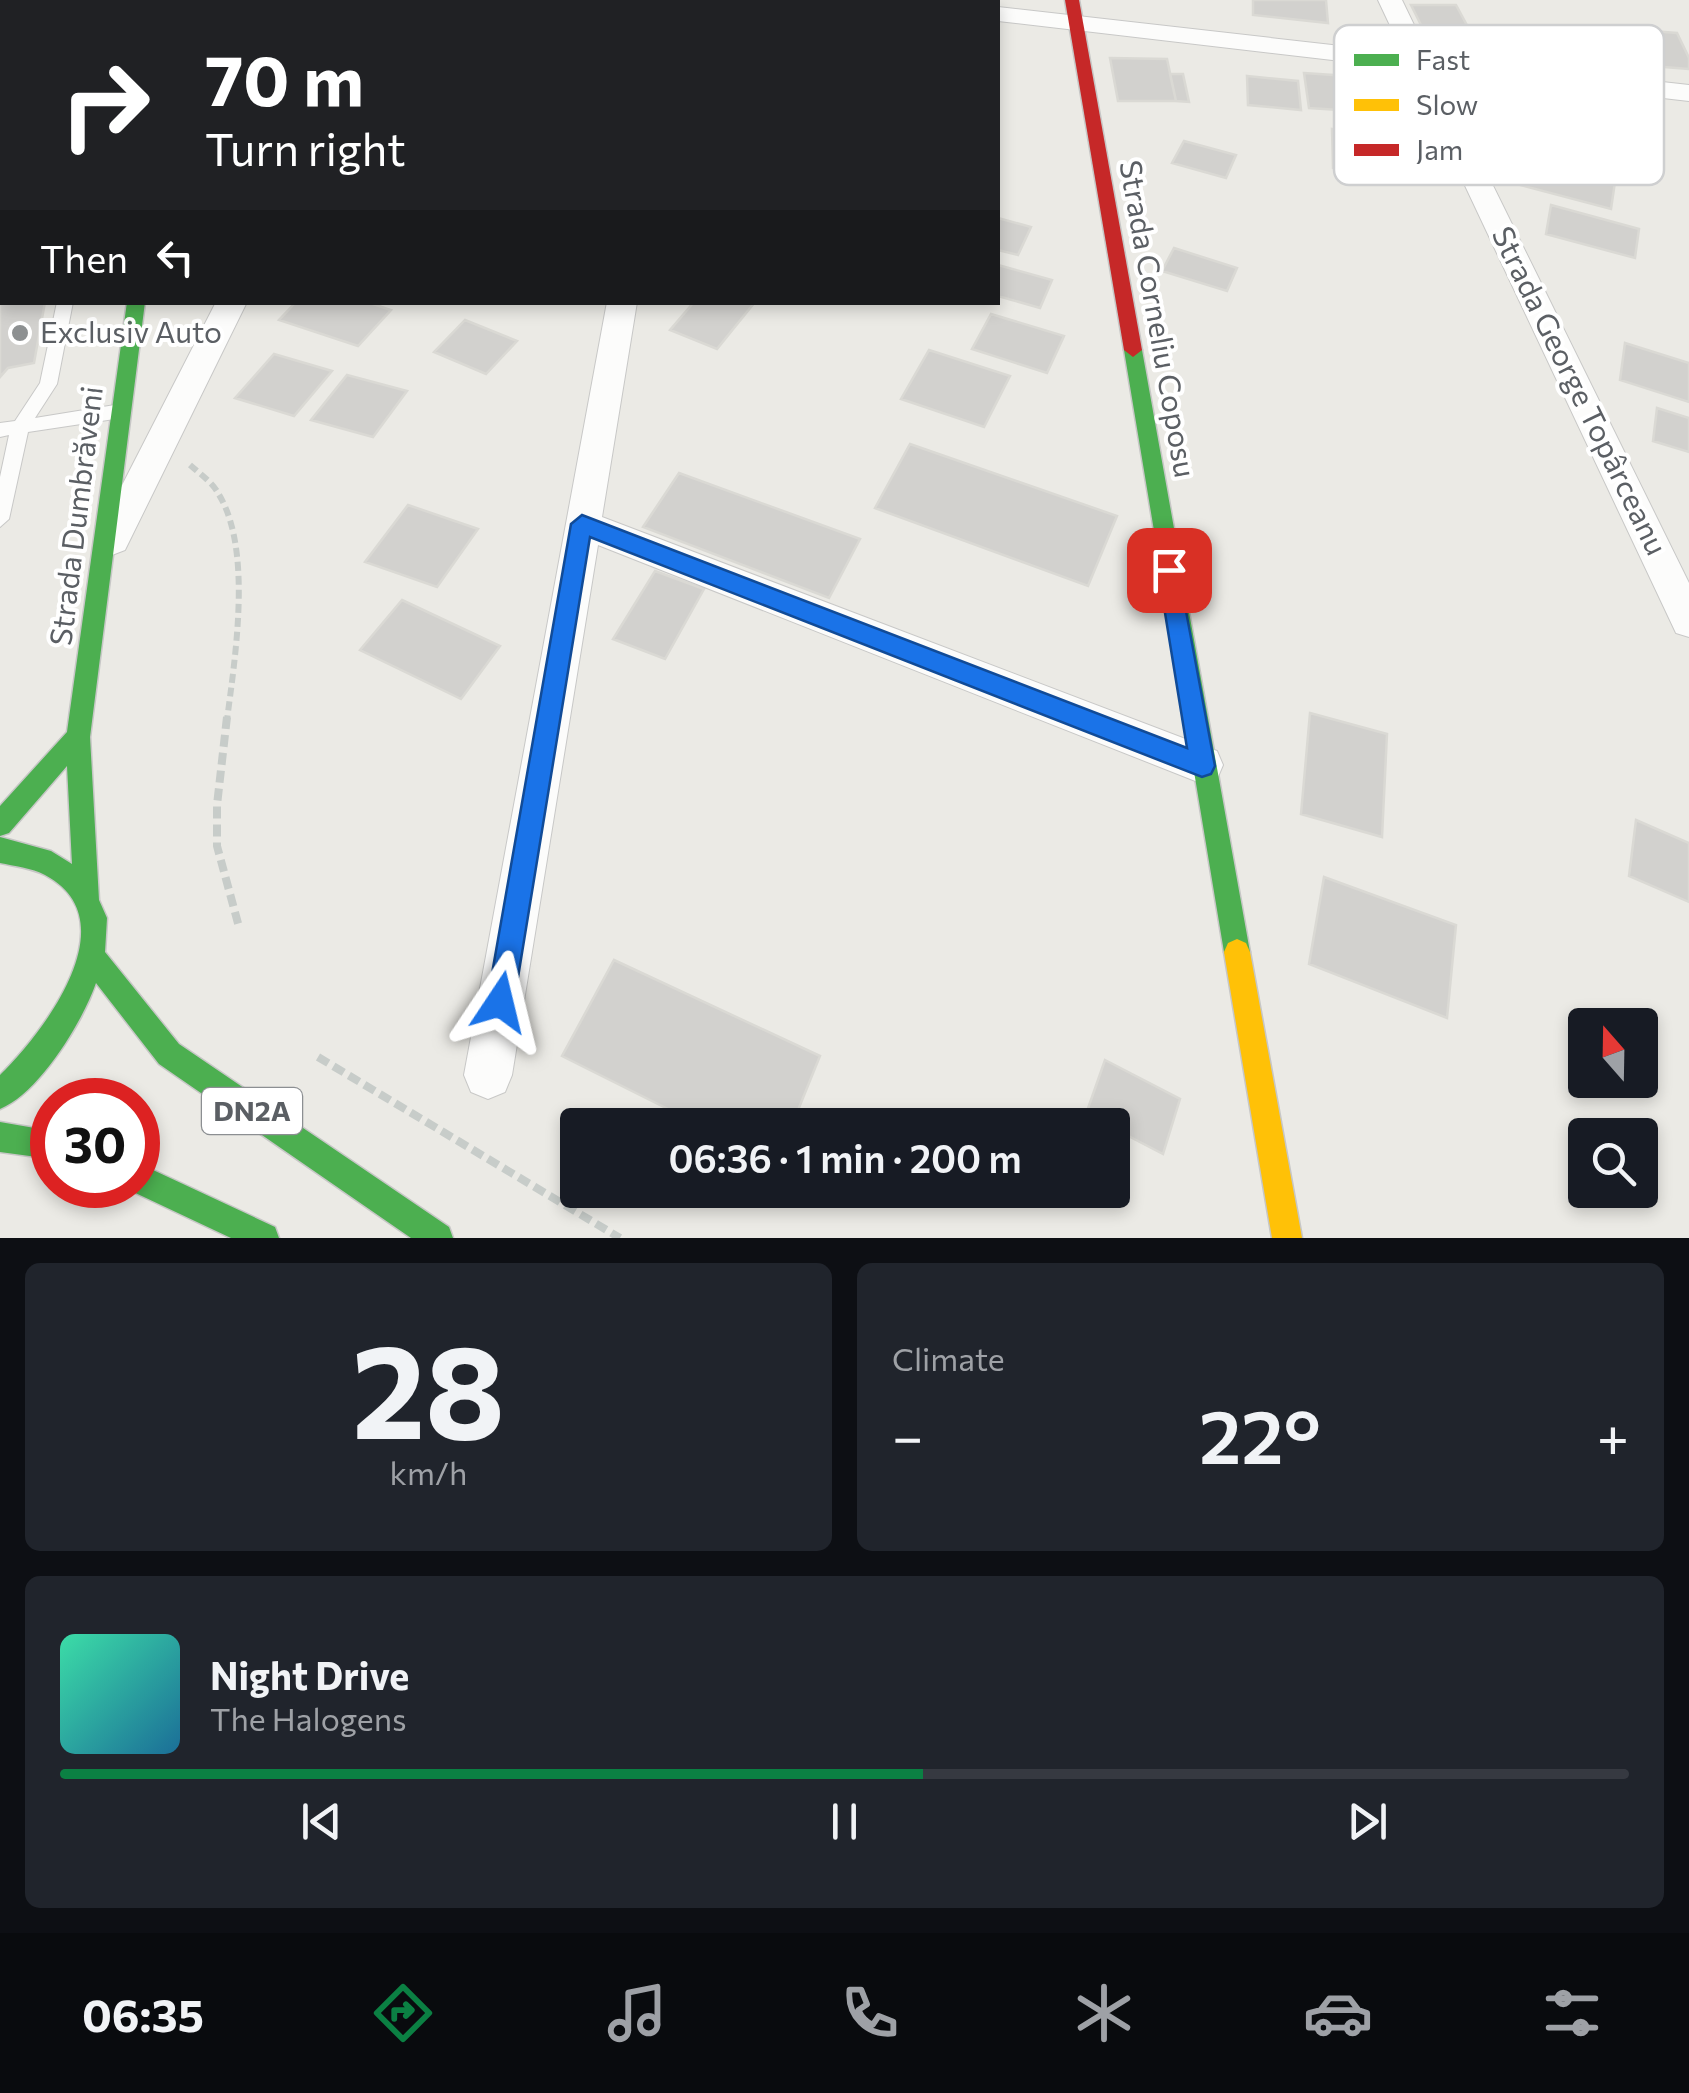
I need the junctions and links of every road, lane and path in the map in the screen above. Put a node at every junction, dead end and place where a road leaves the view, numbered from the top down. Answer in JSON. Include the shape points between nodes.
{"nodes":[{"id":1,"x":1390,"y":0,"type":"edge"},
{"id":2,"x":1074,"y":12,"type":"edge"},
{"id":3,"x":1000,"y":14,"type":"edge"},
{"id":4,"x":1402,"y":25,"type":"edge"},
{"id":5,"x":1334,"y":50,"type":"edge"},
{"id":6,"x":1664,"y":90,"type":"edge"},
{"id":7,"x":1689,"y":93,"type":"edge"},
{"id":8,"x":1479,"y":185,"type":"edge"},
{"id":9,"x":64,"y":305,"type":"edge"},
{"id":10,"x":136,"y":305,"type":"edge"},
{"id":11,"x":230,"y":305,"type":"edge"},
{"id":12,"x":621,"y":305,"type":"edge"},
{"id":13,"x":121,"y":411,"type":"junction"},
{"id":14,"x":20,"y":427,"type":"junction"},
{"id":15,"x":0,"y":430,"type":"edge"},
{"id":16,"x":159,"y":448,"type":"junction"},
{"id":17,"x":0,"y":519,"type":"edge"},
{"id":18,"x":582,"y":524,"type":"junction"},
{"id":19,"x":102,"y":560,"type":"junction"},
{"id":20,"x":1689,"y":621,"type":"edge"},
{"id":21,"x":78,"y":737,"type":"junction"},
{"id":22,"x":1202,"y":766,"type":"junction"},
{"id":23,"x":0,"y":824,"type":"edge"},
{"id":24,"x":0,"y":850,"type":"edge"},
{"id":25,"x":86,"y":898,"type":"junction"},
{"id":26,"x":240,"y":927,"type":"dead end"},
{"id":27,"x":92,"y":957,"type":"junction"},
{"id":28,"x":318,"y":1057,"type":"dead end"},
{"id":29,"x":488,"y":1076,"type":"dead end"},
{"id":30,"x":0,"y":1095,"type":"edge"},
{"id":31,"x":0,"y":1137,"type":"edge"},
{"id":32,"x":30,"y":1142,"type":"edge"},
{"id":33,"x":160,"y":1188,"type":"edge"},
{"id":34,"x":264,"y":1238,"type":"edge"},
{"id":35,"x":438,"y":1238,"type":"edge"},
{"id":36,"x":620,"y":1238,"type":"edge"},
{"id":37,"x":1287,"y":1238,"type":"edge"}],
"edges":[{"from":1,"to":4,"type":"street","name":"Strada George Topârceanu"},
{"from":2,"to":3,"type":"street"},
{"from":2,"to":5,"type":"street"},
{"from":2,"to":22,"type":"street","name":"Strada Corneliu Coposu"},
{"from":6,"to":7,"type":"street"},
{"from":8,"to":20,"type":"street","name":"Strada George Topârceanu"},
{"from":9,"to":14,"type":"lane","via":[[48,384]]},
{"from":10,"to":13,"type":"street","name":"Strada Dumbrăveni"},
{"from":11,"to":16,"type":"street"},
{"from":12,"to":18,"type":"street"},
{"from":13,"to":14,"type":"lane"},
{"from":13,"to":19,"type":"street","name":"Strada Dumbrăveni"},
{"from":14,"to":15,"type":"lane"},
{"from":14,"to":17,"type":"lane"},
{"from":16,"to":19,"type":"street"},
{"from":16,"to":26,"type":"path","via":[[199,470],[226,500],[242,590],[226,702],[217,846]]},
{"from":18,"to":22,"type":"street"},
{"from":18,"to":29,"type":"street"},
{"from":19,"to":21,"type":"street","name":"Strada Dumbrăveni"},
{"from":21,"to":23,"type":"street"},
{"from":21,"to":25,"type":"street","name":"Strada Dumbrăveni"},
{"from":22,"to":37,"type":"street","name":"Strada Corneliu Coposu"},
{"from":24,"to":25,"type":"street","via":[[54,861]]},
{"from":25,"to":27,"type":"street","name":"Strada Dumbrăveni","via":[[94,925]]},
{"from":27,"to":30,"type":"street","via":[[63,1028]]},
{"from":27,"to":35,"type":"street","number":"DN2A","via":[[169,1054]]},
{"from":28,"to":36,"type":"path"},
{"from":31,"to":32,"type":"street"},
{"from":33,"to":34,"type":"street"}]}
